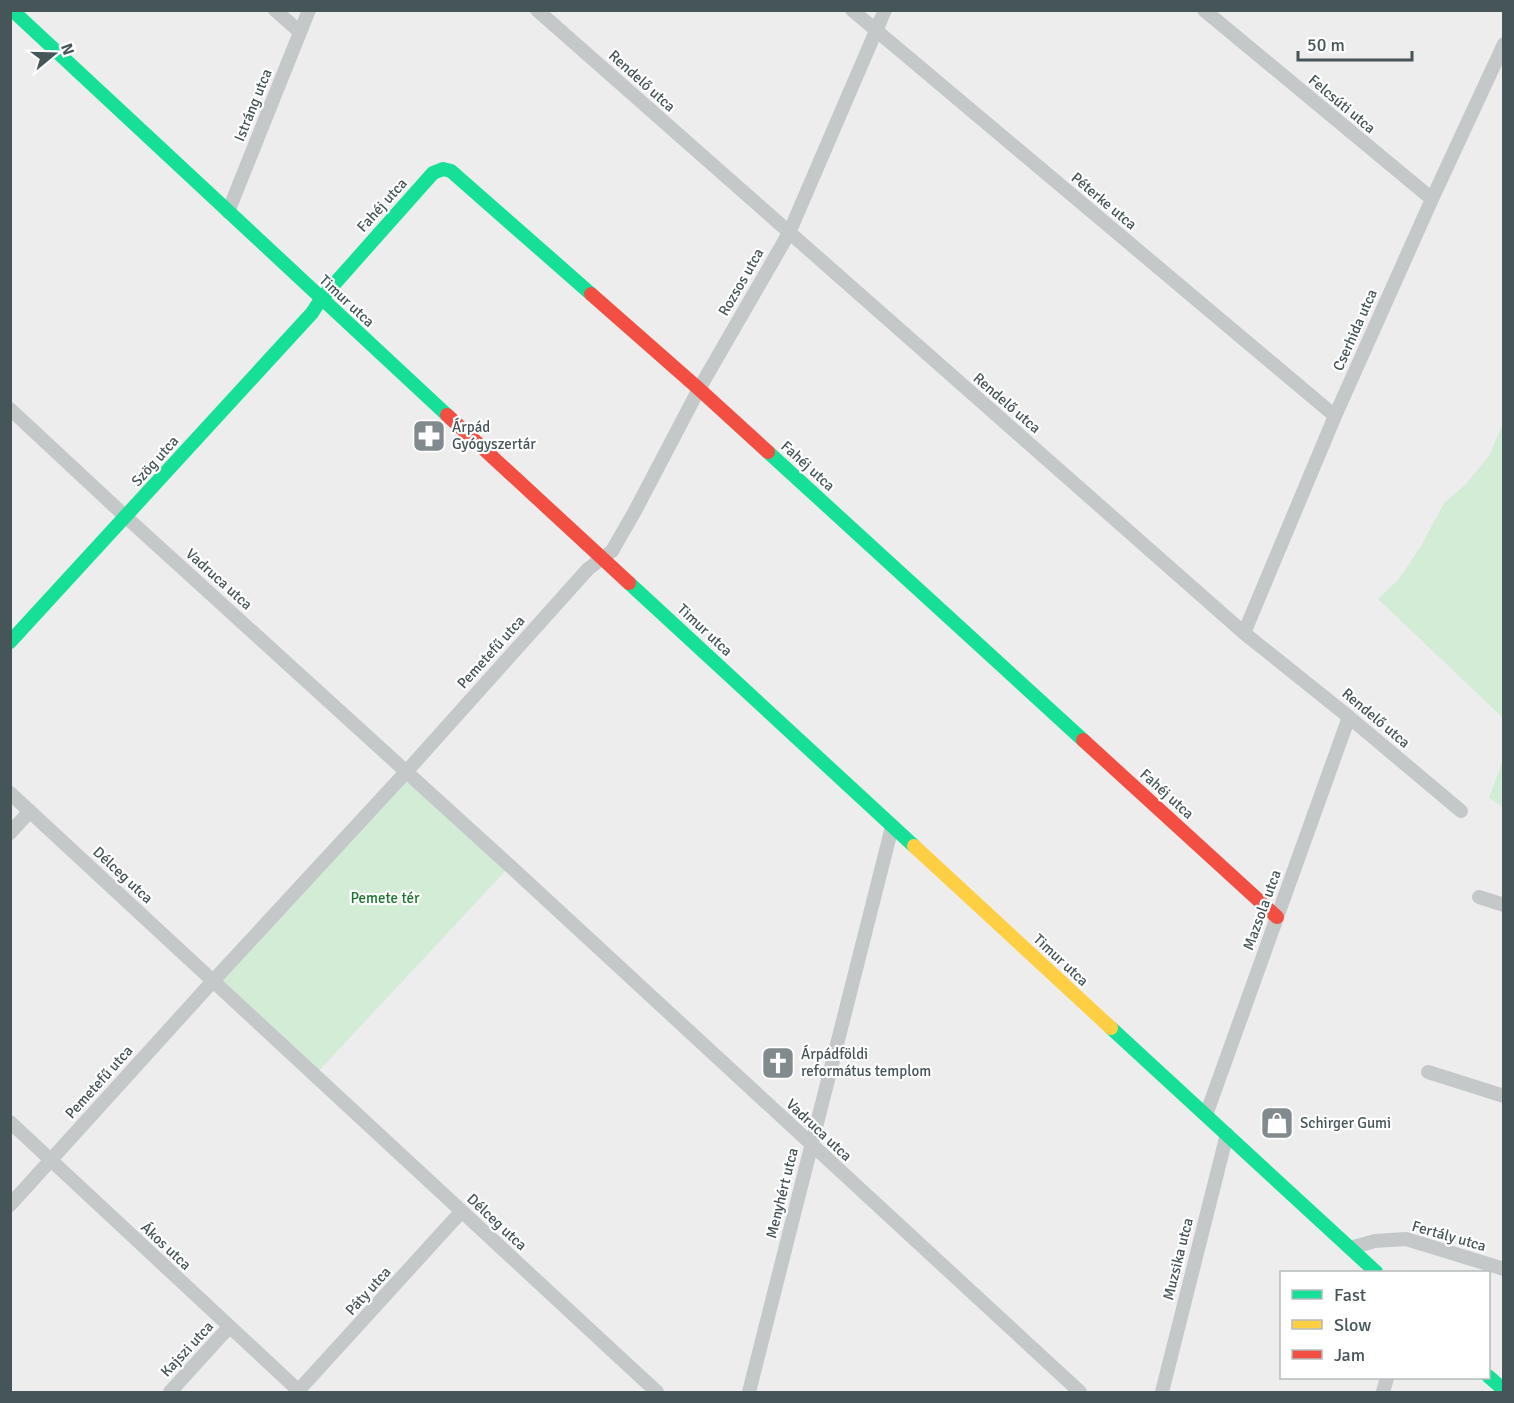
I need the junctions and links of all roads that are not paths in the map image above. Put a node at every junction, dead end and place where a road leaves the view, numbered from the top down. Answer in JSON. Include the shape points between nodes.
{"nodes":[{"id":1,"x":12,"y":10,"type":"edge"},
{"id":2,"x":275,"y":10,"type":"edge"},
{"id":3,"x":309,"y":10,"type":"edge"},
{"id":4,"x":537,"y":10,"type":"edge"},
{"id":5,"x":852,"y":10,"type":"edge"},
{"id":6,"x":885,"y":10,"type":"edge"},
{"id":7,"x":1204,"y":10,"type":"edge"},
{"id":8,"x":876,"y":31,"type":"junction"},
{"id":9,"x":300,"y":32,"type":"junction"},
{"id":10,"x":1503,"y":44,"type":"edge"},
{"id":11,"x":1432,"y":199,"type":"junction"},
{"id":12,"x":228,"y":212,"type":"junction"},
{"id":13,"x":789,"y":234,"type":"junction"},
{"id":14,"x":321,"y":299,"type":"junction"},
{"id":15,"x":699,"y":389,"type":"junction"},
{"id":16,"x":10,"y":409,"type":"edge"},
{"id":17,"x":1335,"y":416,"type":"junction"},
{"id":18,"x":126,"y":517,"type":"junction"},
{"id":19,"x":603,"y":558,"type":"junction"},
{"id":20,"x":1244,"y":633,"type":"junction"},
{"id":21,"x":10,"y":642,"type":"edge"},
{"id":22,"x":1349,"y":717,"type":"junction"},
{"id":23,"x":406,"y":771,"type":"junction"},
{"id":24,"x":10,"y":794,"type":"edge"},
{"id":25,"x":1461,"y":811,"type":"dead end"},
{"id":26,"x":30,"y":812,"type":"junction"},
{"id":27,"x":892,"y":826,"type":"junction"},
{"id":28,"x":10,"y":833,"type":"edge"},
{"id":29,"x":1479,"y":897,"type":"dead end"},
{"id":30,"x":1503,"y":905,"type":"edge"},
{"id":31,"x":1278,"y":916,"type":"junction"},
{"id":32,"x":213,"y":981,"type":"junction"},
{"id":33,"x":1428,"y":1072,"type":"dead end"},
{"id":34,"x":1503,"y":1095,"type":"edge"},
{"id":35,"x":1206,"y":1115,"type":"junction"},
{"id":36,"x":10,"y":1122,"type":"edge"},
{"id":37,"x":1227,"y":1134,"type":"junction"},
{"id":38,"x":812,"y":1145,"type":"junction"},
{"id":39,"x":50,"y":1160,"type":"junction"},
{"id":40,"x":10,"y":1205,"type":"edge"},
{"id":41,"x":462,"y":1212,"type":"junction"},
{"id":42,"x":1350,"y":1248,"type":"junction"},
{"id":43,"x":1503,"y":1269,"type":"edge"},
{"id":44,"x":1375,"y":1271,"type":"edge"},
{"id":45,"x":229,"y":1327,"type":"junction"},
{"id":46,"x":1490,"y":1378,"type":"edge"},
{"id":47,"x":1503,"y":1390,"type":"edge"},
{"id":48,"x":170,"y":1392,"type":"edge"},
{"id":49,"x":299,"y":1392,"type":"edge"},
{"id":50,"x":657,"y":1392,"type":"edge"},
{"id":51,"x":749,"y":1392,"type":"edge"},
{"id":52,"x":1080,"y":1392,"type":"edge"},
{"id":53,"x":1162,"y":1392,"type":"edge"}],
"edges":[{"from":1,"to":12,"type":"street","name":"Timur utca"},
{"from":2,"to":9,"type":"street"},
{"from":3,"to":9,"type":"street","name":"Istráng utca"},
{"from":4,"to":13,"type":"street","name":"Rendelő utca"},
{"from":5,"to":8,"type":"street","name":"Péterke utca"},
{"from":6,"to":8,"type":"street","name":"Rozsos utca"},
{"from":7,"to":11,"type":"street","name":"Felcsúti utca"},
{"from":8,"to":13,"type":"street","name":"Rozsos utca"},
{"from":8,"to":17,"type":"street","name":"Péterke utca"},
{"from":9,"to":12,"type":"street","name":"Istráng utca"},
{"from":10,"to":11,"type":"street","name":"Cserhida utca"},
{"from":11,"to":17,"type":"street","name":"Cserhida utca"},
{"from":12,"to":14,"type":"street","name":"Timur utca"},
{"from":13,"to":15,"type":"street","name":"Rozsos utca"},
{"from":13,"to":20,"type":"street","name":"Rendelő utca"},
{"from":14,"to":15,"type":"street","name":"Fahéj utca","via":[[433,173],[451,171]]},
{"from":14,"to":18,"type":"street","name":"Szög utca"},
{"from":14,"to":19,"type":"street","name":"Timur utca"},
{"from":15,"to":19,"type":"street","name":"Rozsos utca","via":[[635,511],[612,551]]},
{"from":15,"to":31,"type":"street","name":"Fahéj utca"},
{"from":16,"to":18,"type":"street","name":"Vadruca utca"},
{"from":17,"to":20,"type":"street","name":"Cserhida utca"},
{"from":18,"to":21,"type":"street","name":"Szög utca"},
{"from":18,"to":23,"type":"street","name":"Vadruca utca"},
{"from":19,"to":23,"type":"street","name":"Pemetefű utca","via":[[588,569]]},
{"from":19,"to":27,"type":"street","name":"Timur utca"},
{"from":20,"to":22,"type":"street","name":"Rendelő utca"},
{"from":22,"to":25,"type":"street","name":"Rendelő utca"},
{"from":22,"to":31,"type":"street","name":"Mazsola utca"},
{"from":23,"to":32,"type":"street"},
{"from":23,"to":38,"type":"street","name":"Vadruca utca"},
{"from":24,"to":26,"type":"street","name":"Délceg utca"},
{"from":26,"to":28,"type":"street"},
{"from":26,"to":32,"type":"street","name":"Délceg utca"},
{"from":27,"to":35,"type":"street","name":"Timur utca"},
{"from":27,"to":38,"type":"street","name":"Menyhért utca"},
{"from":29,"to":30,"type":"street"},
{"from":31,"to":35,"type":"street","name":"Mazsola utca"},
{"from":32,"to":39,"type":"street","name":"Pemetefű utca"},
{"from":32,"to":41,"type":"street","name":"Délceg utca"},
{"from":33,"to":34,"type":"street"},
{"from":35,"to":37,"type":"street","name":"Timur utca"},
{"from":36,"to":39,"type":"street","name":"Ákos utca"},
{"from":37,"to":42,"type":"street","name":"Timur utca"},
{"from":37,"to":53,"type":"street","name":"Muzsika utca"},
{"from":38,"to":51,"type":"street","name":"Menyhért utca"},
{"from":38,"to":52,"type":"street","name":"Vadruca utca"},
{"from":39,"to":40,"type":"street","name":"Pemetefű utca"},
{"from":39,"to":45,"type":"street","name":"Ákos utca"},
{"from":41,"to":49,"type":"street","name":"Páty utca"},
{"from":41,"to":50,"type":"street","name":"Délceg utca"},
{"from":42,"to":43,"type":"street","name":"Fertály utca","via":[[1406,1239]]},
{"from":42,"to":44,"type":"street","name":"Timur utca"},
{"from":45,"to":48,"type":"street","name":"Kajszi utca"},
{"from":45,"to":49,"type":"street","name":"Ákos utca"},
{"from":46,"to":47,"type":"street"}]}
